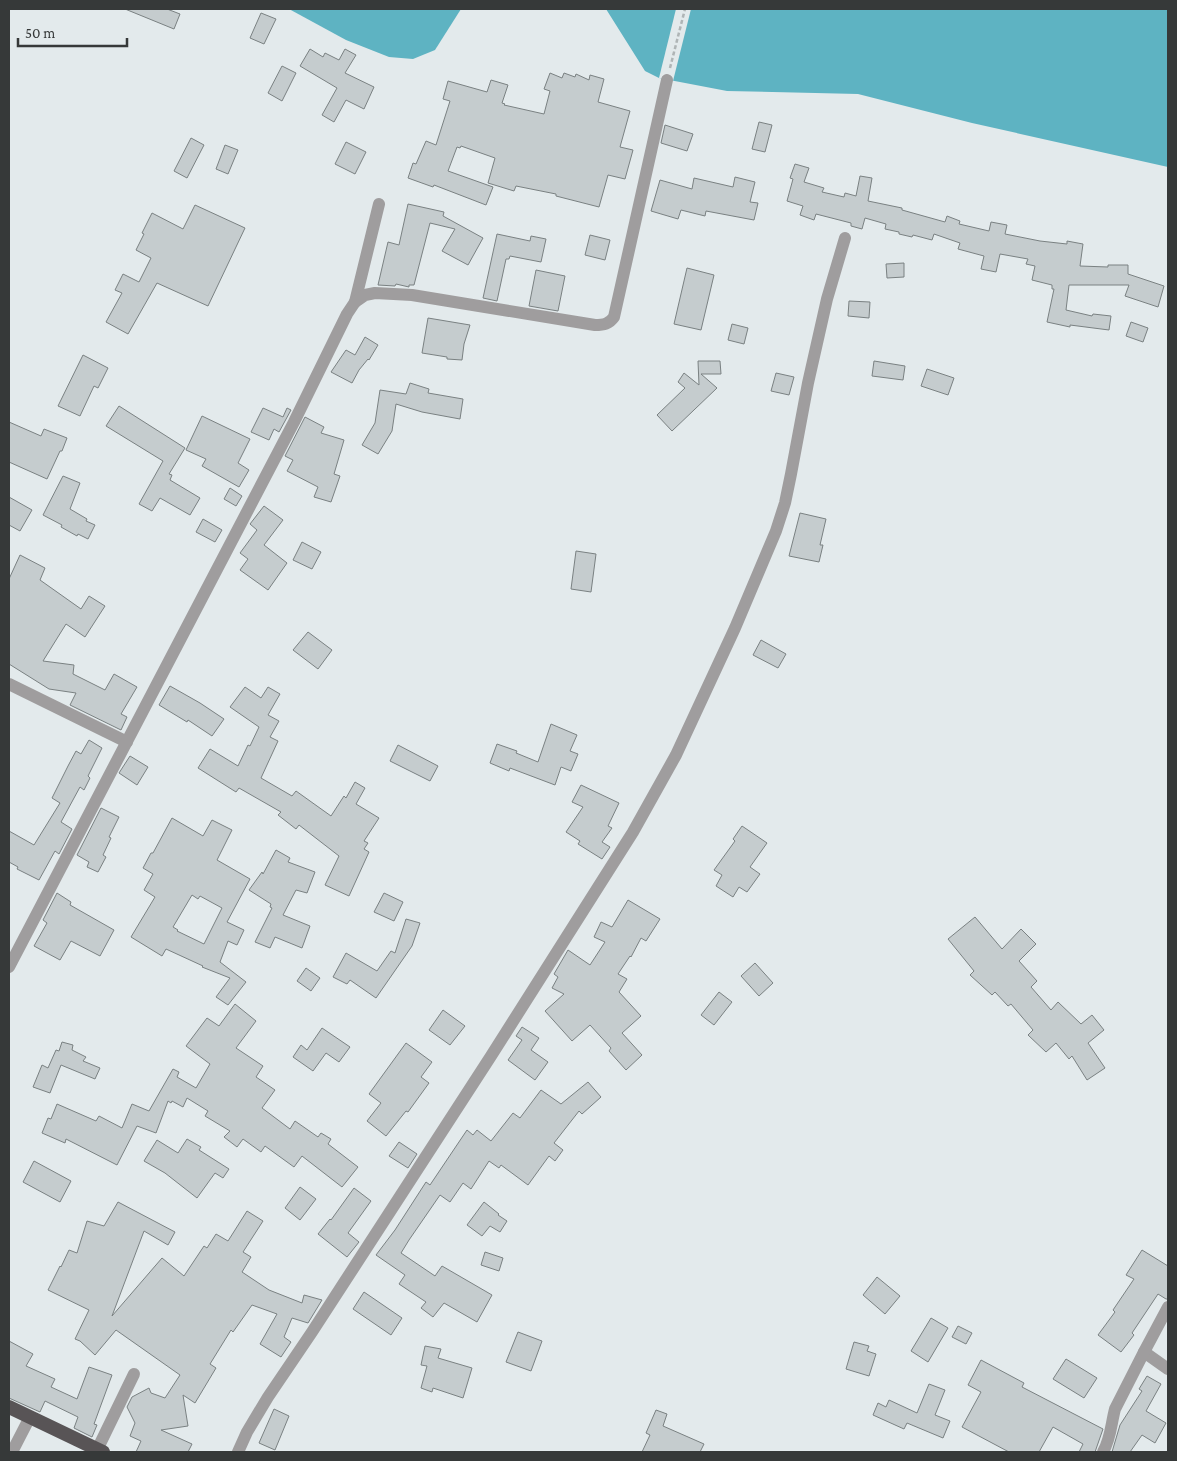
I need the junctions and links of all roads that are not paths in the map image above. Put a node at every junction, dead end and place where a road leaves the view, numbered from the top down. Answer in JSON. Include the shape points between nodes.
{"nodes":[{"id":1,"x":667,"y":80,"type":"road end"},
{"id":2,"x":379,"y":204,"type":"dead end"},
{"id":3,"x":845,"y":238,"type":"dead end"},
{"id":4,"x":355,"y":302,"type":"junction"},
{"id":5,"x":9,"y":684,"type":"edge"},
{"id":6,"x":127,"y":742,"type":"junction"},
{"id":7,"x":9,"y":967,"type":"edge"},
{"id":8,"x":1168,"y":1307,"type":"edge"},
{"id":9,"x":1144,"y":1352,"type":"junction"},
{"id":10,"x":1168,"y":1369,"type":"edge"},
{"id":11,"x":134,"y":1374,"type":"dead end"},
{"id":12,"x":9,"y":1407,"type":"edge"},
{"id":13,"x":30,"y":1417,"type":"junction"},
{"id":14,"x":100,"y":1451,"type":"edge"},
{"id":15,"x":12,"y":1452,"type":"edge"},
{"id":16,"x":238,"y":1452,"type":"edge"},
{"id":17,"x":1103,"y":1452,"type":"edge"}],
"edges":[{"from":1,"to":4,"type":"street","via":[[614,317],[610,322],[595,325],[412,295],[374,293]]},
{"from":2,"to":4,"type":"street"},
{"from":3,"to":16,"type":"street","via":[[808,382],[785,503],[735,628],[676,755],[633,832],[268,1397]]},
{"from":4,"to":6,"type":"street"},
{"from":5,"to":6,"type":"street"},
{"from":6,"to":7,"type":"street"},
{"from":8,"to":9,"type":"street"},
{"from":9,"to":10,"type":"street"},
{"from":9,"to":17,"type":"street","via":[[1115,1409],[1108,1445]]},
{"from":11,"to":14,"type":"street"},
{"from":12,"to":13,"type":"highway"},
{"from":13,"to":14,"type":"highway"},
{"from":13,"to":15,"type":"street"}]}
